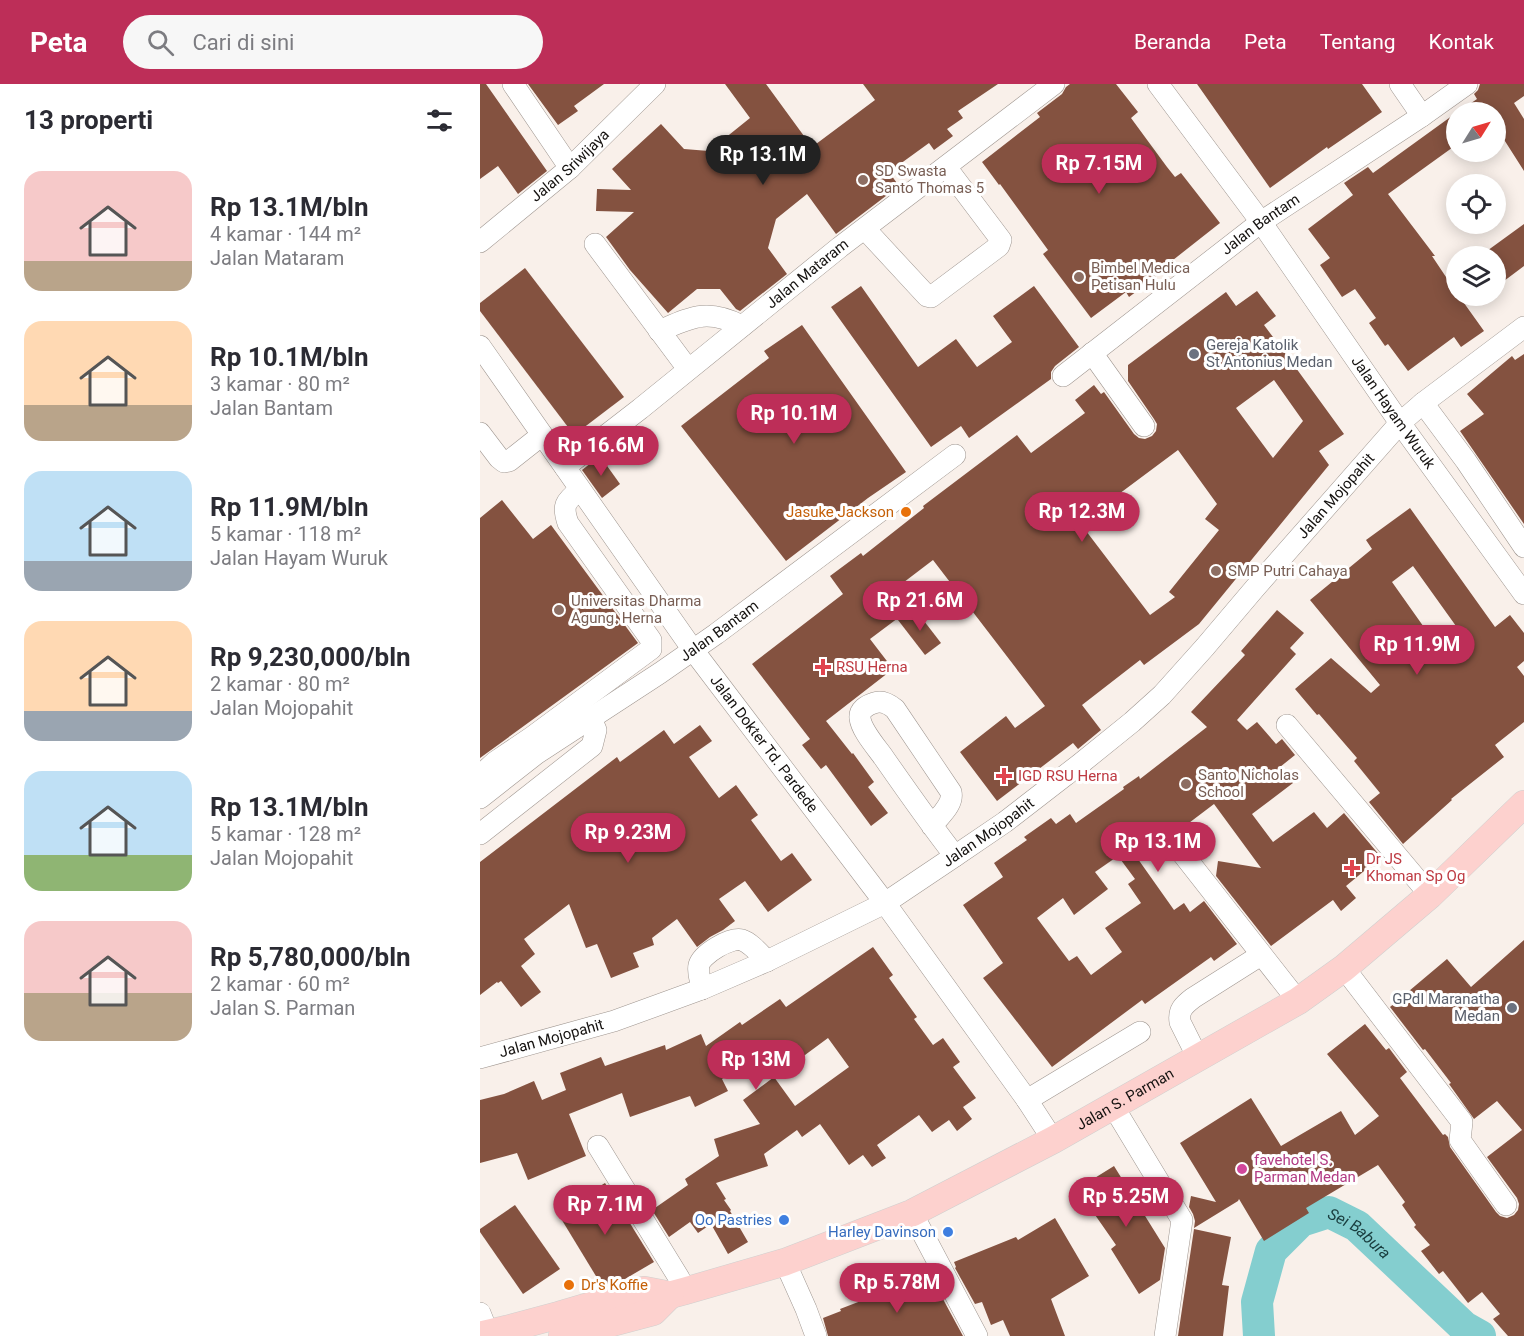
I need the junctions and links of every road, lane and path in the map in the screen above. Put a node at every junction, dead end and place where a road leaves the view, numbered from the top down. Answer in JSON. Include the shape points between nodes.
{"nodes":[{"id":1,"x":513,"y":84,"type":"edge"},
{"id":2,"x":654,"y":84,"type":"edge"},
{"id":3,"x":1054,"y":84,"type":"edge"},
{"id":4,"x":1158,"y":84,"type":"edge"},
{"id":5,"x":1400,"y":84,"type":"edge"},
{"id":6,"x":1467,"y":84,"type":"edge"},
{"id":7,"x":1422,"y":116,"type":"junction"},
{"id":8,"x":946,"y":167,"type":"junction"},
{"id":9,"x":570,"y":168,"type":"junction"},
{"id":10,"x":1261,"y":222,"type":"junction"},
{"id":11,"x":865,"y":229,"type":"junction"},
{"id":12,"x":480,"y":242,"type":"edge"},
{"id":13,"x":595,"y":244,"type":"dead end"},
{"id":14,"x":742,"y":326,"type":"junction"},
{"id":15,"x":1524,"y":327,"type":"edge"},
{"id":16,"x":659,"y":331,"type":"junction"},
{"id":17,"x":1092,"y":345,"type":"junction"},
{"id":18,"x":480,"y":346,"type":"edge"},
{"id":19,"x":688,"y":369,"type":"junction"},
{"id":20,"x":1063,"y":376,"type":"dead end"},
{"id":21,"x":1423,"y":403,"type":"junction"},
{"id":22,"x":1400,"y":423,"type":"junction"},
{"id":23,"x":1144,"y":426,"type":"dead end"},
{"id":24,"x":480,"y":433,"type":"edge"},
{"id":25,"x":542,"y":435,"type":"junction"},
{"id":26,"x":955,"y":455,"type":"dead end"},
{"id":27,"x":1466,"y":461,"type":"junction"},
{"id":28,"x":565,"y":467,"type":"junction"},
{"id":29,"x":1443,"y":481,"type":"junction"},
{"id":30,"x":580,"y":490,"type":"junction"},
{"id":31,"x":1524,"y":547,"type":"edge"},
{"id":32,"x":626,"y":555,"type":"junction"},
{"id":33,"x":602,"y":572,"type":"junction"},
{"id":34,"x":1524,"y":594,"type":"edge"},
{"id":35,"x":660,"y":603,"type":"junction"},
{"id":36,"x":637,"y":620,"type":"junction"},
{"id":37,"x":693,"y":650,"type":"junction"},
{"id":38,"x":591,"y":718,"type":"junction"},
{"id":39,"x":1287,"y":725,"type":"dead end"},
{"id":40,"x":534,"y":746,"type":"junction"},
{"id":41,"x":481,"y":792,"type":"edge"},
{"id":42,"x":1524,"y":804,"type":"edge"},
{"id":43,"x":932,"y":826,"type":"junction"},
{"id":44,"x":480,"y":834,"type":"edge"},
{"id":45,"x":1175,"y":844,"type":"dead end"},
{"id":46,"x":955,"y":856,"type":"junction"},
{"id":47,"x":1430,"y":895,"type":"junction"},
{"id":48,"x":885,"y":903,"type":"junction"},
{"id":49,"x":1261,"y":955,"type":"junction"},
{"id":50,"x":767,"y":962,"type":"junction"},
{"id":51,"x":1344,"y":968,"type":"junction"},
{"id":52,"x":702,"y":989,"type":"junction"},
{"id":53,"x":1298,"y":1000,"type":"junction"},
{"id":54,"x":1140,"y":1032,"type":"dead end"},
{"id":55,"x":480,"y":1058,"type":"edge"},
{"id":56,"x":1198,"y":1058,"type":"junction"},
{"id":57,"x":1027,"y":1100,"type":"junction"},
{"id":58,"x":1113,"y":1106,"type":"junction"},
{"id":59,"x":1053,"y":1140,"type":"junction"},
{"id":60,"x":598,"y":1146,"type":"dead end"},
{"id":61,"x":1506,"y":1205,"type":"dead end"},
{"id":62,"x":912,"y":1213,"type":"junction"},
{"id":63,"x":785,"y":1262,"type":"junction"},
{"id":64,"x":677,"y":1293,"type":"junction"},
{"id":65,"x":492,"y":1330,"type":"edge"},
{"id":66,"x":562,"y":1336,"type":"edge"},
{"id":67,"x":816,"y":1336,"type":"edge"},
{"id":68,"x":977,"y":1336,"type":"edge"},
{"id":69,"x":1165,"y":1336,"type":"edge"}],
"edges":[{"from":1,"to":9,"type":"street"},
{"from":2,"to":9,"type":"street","name":"Jalan Sriwijaya"},
{"from":3,"to":8,"type":"street","name":"Jalan Mataram"},
{"from":4,"to":10,"type":"street","name":"Jalan Hayam Wuruk"},
{"from":5,"to":7,"type":"street"},
{"from":6,"to":7,"type":"street","name":"Jalan Bantam"},
{"from":7,"to":10,"type":"street","name":"Jalan Bantam"},
{"from":8,"to":11,"type":"street","name":"Jalan Mataram"},
{"from":8,"to":11,"type":"street","via":[[1001,240],[999,246],[931,297]]},
{"from":9,"to":12,"type":"street","name":"Jalan Sriwijaya"},
{"from":10,"to":17,"type":"street","name":"Jalan Bantam"},
{"from":10,"to":22,"type":"street","name":"Jalan Hayam Wuruk"},
{"from":11,"to":14,"type":"street","name":"Jalan Mataram"},
{"from":13,"to":16,"type":"street"},
{"from":14,"to":16,"type":"street","via":[[707,315]]},
{"from":14,"to":19,"type":"street","name":"Jalan Mataram"},
{"from":15,"to":21,"type":"street","name":"Jalan Mojopahit"},
{"from":16,"to":19,"type":"street"},
{"from":17,"to":20,"type":"street","name":"Jalan Bantam"},
{"from":17,"to":23,"type":"street"},
{"from":18,"to":25,"type":"street","name":"Jalan Dokter Td. Pardede"},
{"from":19,"to":28,"type":"street","name":"Jalan Mataram"},
{"from":21,"to":22,"type":"street","name":"Jalan Mojopahit"},
{"from":21,"to":27,"type":"street"},
{"from":22,"to":29,"type":"street","name":"Jalan Hayam Wuruk"},
{"from":22,"to":46,"type":"street","name":"Jalan Mojopahit","via":[[1162,695],[1080,764]]},
{"from":24,"to":25,"type":"street","via":[[504,462]]},
{"from":25,"to":28,"type":"street","name":"Jalan Dokter Td. Pardede"},
{"from":26,"to":37,"type":"street","name":"Jalan Bantam"},
{"from":27,"to":29,"type":"street"},
{"from":27,"to":31,"type":"street"},
{"from":28,"to":30,"type":"street","name":"Jalan Dokter Td. Pardede"},
{"from":29,"to":34,"type":"street","name":"Jalan Hayam Wuruk"},
{"from":30,"to":32,"type":"street","name":"Jalan Dokter Td. Pardede"},
{"from":30,"to":33,"type":"street","via":[[568,500],[565,513],[568,524]]},
{"from":32,"to":33,"type":"street"},
{"from":32,"to":35,"type":"street","name":"Jalan Dokter Td. Pardede"},
{"from":33,"to":36,"type":"street"},
{"from":35,"to":36,"type":"street"},
{"from":35,"to":37,"type":"street","name":"Jalan Dokter Td. Pardede"},
{"from":36,"to":40,"type":"street","via":[[651,640],[650,650]]},
{"from":37,"to":38,"type":"street","name":"Jalan Bantam"},
{"from":37,"to":48,"type":"street","name":"Jalan Dokter Td. Pardede"},
{"from":38,"to":40,"type":"street","name":"Jalan Bantam"},
{"from":38,"to":44,"type":"street","via":[[596,730],[592,746]]},
{"from":39,"to":47,"type":"street"},
{"from":40,"to":41,"type":"street","name":"Jalan Bantam"},
{"from":42,"to":47,"type":"main road","name":"Jalan S. Parman"},
{"from":43,"to":43,"type":"street","via":[[861,723],[859,716],[868,705],[878,701],[895,709],[951,792],[951,802]]},
{"from":43,"to":46,"type":"street"},
{"from":45,"to":49,"type":"street"},
{"from":46,"to":48,"type":"street","name":"Jalan Mojopahit"},
{"from":47,"to":51,"type":"main road","name":"Jalan S. Parman"},
{"from":48,"to":50,"type":"street","name":"Jalan Mojopahit"},
{"from":48,"to":57,"type":"street","name":"Jalan Dokter Td. Pardede"},
{"from":49,"to":53,"type":"street"},
{"from":49,"to":56,"type":"street","via":[[1193,998],[1181,1010],[1180,1022]]},
{"from":50,"to":52,"type":"street","name":"Jalan Mojopahit"},
{"from":50,"to":52,"type":"street","via":[[743,940],[731,940],[699,963]]},
{"from":51,"to":53,"type":"main road","name":"Jalan S. Parman"},
{"from":51,"to":61,"type":"street","via":[[1462,1122],[1460,1140]]},
{"from":52,"to":55,"type":"street","name":"Jalan Mojopahit","via":[[615,1021]]},
{"from":53,"to":56,"type":"main road","name":"Jalan S. Parman"},
{"from":54,"to":57,"type":"street"},
{"from":56,"to":58,"type":"main road","name":"Jalan S. Parman"},
{"from":57,"to":59,"type":"street","name":"Jalan Dokter Td. Pardede"},
{"from":58,"to":59,"type":"main road","name":"Jalan S. Parman"},
{"from":58,"to":69,"type":"street","via":[[1182,1220]]},
{"from":59,"to":62,"type":"main road","name":"Jalan S. Parman"},
{"from":60,"to":64,"type":"street","via":[[679,1278]]},
{"from":62,"to":63,"type":"main road","name":"Jalan S. Parman"},
{"from":62,"to":68,"type":"street"},
{"from":63,"to":64,"type":"main road","name":"Jalan S. Parman"},
{"from":63,"to":67,"type":"street"},
{"from":64,"to":65,"type":"main road","name":"Jalan S. Parman","via":[[644,1290]]},
{"from":64,"to":66,"type":"main road","name":"Jalan S. Parman","via":[[653,1312]]}]}
